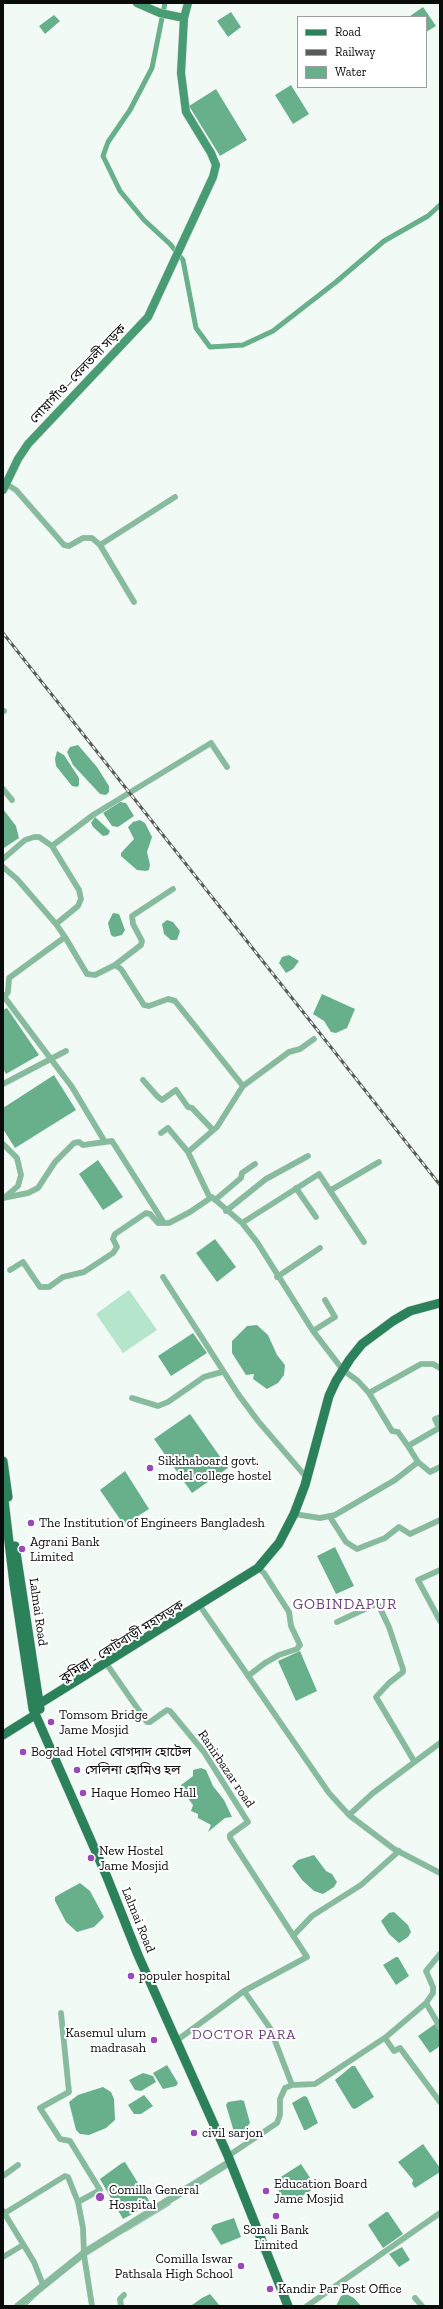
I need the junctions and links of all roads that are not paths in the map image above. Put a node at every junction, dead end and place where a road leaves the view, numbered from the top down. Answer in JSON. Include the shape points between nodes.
{"nodes":[{"id":1,"x":136,"y":3,"type":"edge"},
{"id":2,"x":188,"y":3,"type":"edge"},
{"id":3,"x":184,"y":18,"type":"junction"},
{"id":4,"x":4,"y":487,"type":"edge"},
{"id":5,"x":175,"y":497,"type":"dead end"},
{"id":6,"x":100,"y":544,"type":"junction"},
{"id":7,"x":134,"y":602,"type":"dead end"},
{"id":8,"x":227,"y":767,"type":"dead end"},
{"id":9,"x":3,"y":789,"type":"edge"},
{"id":10,"x":12,"y":800,"type":"dead end"},
{"id":11,"x":52,"y":846,"type":"junction"},
{"id":12,"x":3,"y":859,"type":"edge"},
{"id":13,"x":3,"y":867,"type":"edge"},
{"id":14,"x":173,"y":889,"type":"dead end"},
{"id":15,"x":56,"y":924,"type":"junction"},
{"id":16,"x":65,"y":937,"type":"junction"},
{"id":17,"x":115,"y":965,"type":"junction"},
{"id":18,"x":4,"y":998,"type":"edge"},
{"id":19,"x":314,"y":1039,"type":"dead end"},
{"id":20,"x":66,"y":1051,"type":"dead end"},
{"id":21,"x":50,"y":1058,"type":"junction"},
{"id":22,"x":143,"y":1080,"type":"dead end"},
{"id":23,"x":3,"y":1084,"type":"edge"},
{"id":24,"x":243,"y":1086,"type":"junction"},
{"id":25,"x":213,"y":1130,"type":"junction"},
{"id":26,"x":161,"y":1133,"type":"dead end"},
{"id":27,"x":106,"y":1142,"type":"junction"},
{"id":28,"x":3,"y":1144,"type":"edge"},
{"id":29,"x":188,"y":1152,"type":"junction"},
{"id":30,"x":308,"y":1156,"type":"dead end"},
{"id":31,"x":379,"y":1162,"type":"dead end"},
{"id":32,"x":255,"y":1164,"type":"dead end"},
{"id":33,"x":296,"y":1188,"type":"junction"},
{"id":34,"x":331,"y":1190,"type":"junction"},
{"id":35,"x":4,"y":1198,"type":"edge"},
{"id":36,"x":213,"y":1199,"type":"junction"},
{"id":37,"x":226,"y":1211,"type":"junction"},
{"id":38,"x":316,"y":1217,"type":"dead end"},
{"id":39,"x":164,"y":1223,"type":"junction"},
{"id":40,"x":242,"y":1223,"type":"junction"},
{"id":41,"x":364,"y":1242,"type":"dead end"},
{"id":42,"x":320,"y":1248,"type":"dead end"},
{"id":43,"x":10,"y":1270,"type":"dead end"},
{"id":44,"x":278,"y":1276,"type":"junction"},
{"id":45,"x":162,"y":1277,"type":"dead end"},
{"id":46,"x":325,"y":1300,"type":"dead end"},
{"id":47,"x":440,"y":1303,"type":"edge"},
{"id":48,"x":313,"y":1331,"type":"junction"},
{"id":49,"x":440,"y":1368,"type":"edge"},
{"id":50,"x":343,"y":1370,"type":"junction"},
{"id":51,"x":222,"y":1372,"type":"junction"},
{"id":52,"x":368,"y":1393,"type":"junction"},
{"id":53,"x":132,"y":1398,"type":"dead end"},
{"id":54,"x":440,"y":1417,"type":"edge"},
{"id":55,"x":408,"y":1446,"type":"junction"},
{"id":56,"x":3,"y":1461,"type":"edge"},
{"id":57,"x":418,"y":1462,"type":"junction"},
{"id":58,"x":440,"y":1467,"type":"edge"},
{"id":59,"x":4,"y":1476,"type":"edge"},
{"id":60,"x":307,"y":1478,"type":"junction"},
{"id":61,"x":3,"y":1492,"type":"edge"},
{"id":62,"x":294,"y":1514,"type":"junction"},
{"id":63,"x":330,"y":1517,"type":"junction"},
{"id":64,"x":440,"y":1520,"type":"edge"},
{"id":65,"x":258,"y":1568,"type":"junction"},
{"id":66,"x":440,"y":1570,"type":"edge"},
{"id":67,"x":18,"y":1584,"type":"junction"},
{"id":68,"x":200,"y":1606,"type":"junction"},
{"id":69,"x":440,"y":1621,"type":"edge"},
{"id":70,"x":338,"y":1622,"type":"dead end"},
{"id":71,"x":112,"y":1662,"type":"junction"},
{"id":72,"x":248,"y":1676,"type":"junction"},
{"id":73,"x":37,"y":1710,"type":"junction"},
{"id":74,"x":4,"y":1731,"type":"edge"},
{"id":75,"x":440,"y":1743,"type":"edge"},
{"id":76,"x":414,"y":1760,"type":"junction"},
{"id":77,"x":349,"y":1815,"type":"junction"},
{"id":78,"x":399,"y":1851,"type":"junction"},
{"id":79,"x":440,"y":1873,"type":"edge"},
{"id":80,"x":293,"y":1936,"type":"junction"},
{"id":81,"x":440,"y":1954,"type":"edge"},
{"id":82,"x":244,"y":1991,"type":"junction"},
{"id":83,"x":426,"y":2003,"type":"junction"},
{"id":84,"x":61,"y":2013,"type":"dead end"},
{"id":85,"x":440,"y":2027,"type":"edge"},
{"id":86,"x":385,"y":2038,"type":"junction"},
{"id":87,"x":176,"y":2041,"type":"junction"},
{"id":88,"x":292,"y":2085,"type":"junction"},
{"id":89,"x":440,"y":2102,"type":"edge"},
{"id":90,"x":229,"y":2159,"type":"junction"},
{"id":91,"x":18,"y":2165,"type":"dead end"},
{"id":92,"x":3,"y":2176,"type":"edge"},
{"id":93,"x":78,"y":2202,"type":"junction"},
{"id":94,"x":4,"y":2212,"type":"edge"},
{"id":95,"x":440,"y":2213,"type":"edge"},
{"id":96,"x":24,"y":2245,"type":"junction"},
{"id":97,"x":85,"y":2256,"type":"junction"},
{"id":98,"x":3,"y":2257,"type":"edge"},
{"id":99,"x":43,"y":2285,"type":"junction"},
{"id":100,"x":124,"y":2295,"type":"dead end"},
{"id":101,"x":416,"y":2298,"type":"dead end"},
{"id":102,"x":18,"y":2306,"type":"edge"},
{"id":103,"x":92,"y":2306,"type":"edge"},
{"id":104,"x":121,"y":2306,"type":"edge"},
{"id":105,"x":288,"y":2306,"type":"edge"},
{"id":106,"x":307,"y":2306,"type":"edge"},
{"id":107,"x":422,"y":2306,"type":"edge"}],
"edges":[{"from":1,"to":3,"type":"main road","via":[[160,13]]},
{"from":2,"to":3,"type":"main road"},
{"from":3,"to":4,"type":"main road","name":"নোয়াগাঁও–বেলতলী সড়ক","via":[[181,73],[186,112],[216,165],[148,317],[28,444]]},
{"from":4,"to":6,"type":"street","via":[[16,490],[64,545],[69,546],[88,537]]},
{"from":5,"to":6,"type":"street"},
{"from":6,"to":7,"type":"street"},
{"from":8,"to":11,"type":"street","via":[[210,743],[93,815]]},
{"from":9,"to":10,"type":"street"},
{"from":11,"to":12,"type":"street","via":[[34,837],[25,840]]},
{"from":11,"to":15,"type":"street","via":[[80,890],[81,899],[78,906]]},
{"from":13,"to":15,"type":"street","via":[[17,879]]},
{"from":14,"to":17,"type":"street","via":[[132,916],[133,924],[142,941],[141,945]]},
{"from":15,"to":16,"type":"street"},
{"from":16,"to":17,"type":"street","via":[[87,974],[95,975]]},
{"from":16,"to":18,"type":"street","via":[[9,978],[8,992]]},
{"from":17,"to":24,"type":"street","via":[[121,969],[144,1005],[149,1006],[168,999],[175,1001]]},
{"from":18,"to":21,"type":"street"},
{"from":19,"to":24,"type":"street","via":[[285,1055]]},
{"from":20,"to":21,"type":"street"},
{"from":21,"to":23,"type":"street"},
{"from":21,"to":27,"type":"street","via":[[72,1087]]},
{"from":22,"to":25,"type":"street","via":[[162,1100],[176,1090],[188,1107]]},
{"from":24,"to":25,"type":"street"},
{"from":25,"to":29,"type":"street"},
{"from":26,"to":29,"type":"street","via":[[168,1128]]},
{"from":27,"to":35,"type":"street","via":[[83,1145],[79,1142],[74,1143],[55,1162],[38,1188]]},
{"from":27,"to":39,"type":"street","via":[[113,1142]]},
{"from":28,"to":35,"type":"street","via":[[17,1158],[21,1174],[18,1186]]},
{"from":29,"to":36,"type":"street"},
{"from":30,"to":37,"type":"street","via":[[266,1179]]},
{"from":31,"to":34,"type":"street"},
{"from":32,"to":36,"type":"street","via":[[242,1172],[241,1178]]},
{"from":33,"to":34,"type":"street","via":[[319,1174]]},
{"from":33,"to":38,"type":"street"},
{"from":33,"to":40,"type":"street"},
{"from":34,"to":41,"type":"street"},
{"from":36,"to":37,"type":"street"},
{"from":36,"to":39,"type":"street","via":[[169,1223]]},
{"from":37,"to":40,"type":"street"},
{"from":39,"to":43,"type":"street","via":[[158,1223],[150,1214],[146,1214],[115,1234],[113,1239],[117,1247],[113,1253],[84,1272],[63,1277],[49,1287],[40,1287],[23,1262]]},
{"from":40,"to":44,"type":"street"},
{"from":42,"to":44,"type":"street"},
{"from":44,"to":48,"type":"street"},
{"from":45,"to":51,"type":"street"},
{"from":46,"to":48,"type":"street","via":[[335,1317]]},
{"from":47,"to":50,"type":"main road","name":"কুমিল্লা - কোটবাড়ী মহাসড়ক","via":[[410,1310],[393,1321],[362,1344]]},
{"from":48,"to":50,"type":"street"},
{"from":49,"to":52,"type":"street","via":[[433,1364],[421,1364]]},
{"from":50,"to":52,"type":"street","via":[[358,1381]]},
{"from":50,"to":60,"type":"main road","name":"কুমিল্লা - কোটবাড়ী মহাসড়ক","via":[[329,1396]]},
{"from":51,"to":53,"type":"street","via":[[204,1377],[158,1406]]},
{"from":51,"to":60,"type":"street","via":[[258,1421]]},
{"from":52,"to":55,"type":"street","via":[[392,1431],[398,1432]]},
{"from":54,"to":55,"type":"street","via":[[435,1419],[439,1428]]},
{"from":55,"to":57,"type":"street"},
{"from":56,"to":59,"type":"main road","name":"Lalmai Road"},
{"from":57,"to":58,"type":"street","via":[[430,1472]]},
{"from":57,"to":63,"type":"street","via":[[395,1480]]},
{"from":59,"to":67,"type":"main road","name":"Lalmai Road"},
{"from":60,"to":62,"type":"main road","name":"কুমিল্লা - কোটবাড়ী মহাসড়ক"},
{"from":61,"to":67,"type":"main road","name":"Lalmai Road"},
{"from":62,"to":63,"type":"street"},
{"from":62,"to":65,"type":"main road","name":"কুমিল্লা - কোটবাড়ী মহাসড়ক","via":[[278,1543]]},
{"from":63,"to":64,"type":"street","via":[[346,1542],[358,1549],[385,1538],[399,1527],[410,1534]]},
{"from":65,"to":68,"type":"main road","name":"কুমিল্লা - কোটবাড়ী মহাসড়ক"},
{"from":65,"to":72,"type":"street","via":[[264,1573],[289,1612],[291,1626],[300,1645],[297,1649],[265,1663]]},
{"from":66,"to":69,"type":"street","via":[[418,1580]]},
{"from":67,"to":73,"type":"main road","name":"Lalmai Road"},
{"from":68,"to":71,"type":"main road","name":"কুমিল্লা - কোটবাড়ী মহাসড়ক"},
{"from":68,"to":72,"type":"street"},
{"from":70,"to":76,"type":"street","via":[[376,1604],[379,1606],[389,1627],[403,1672],[376,1698]]},
{"from":71,"to":73,"type":"main road","name":"কুমিল্লা - কোটবাড়ী মহাসড়ক"},
{"from":71,"to":80,"type":"street","name":"Ranirbazar road","via":[[147,1722],[167,1710],[170,1711],[204,1752],[248,1822],[230,1834],[230,1838]]},
{"from":72,"to":77,"type":"street","via":[[329,1793]]},
{"from":73,"to":74,"type":"main road","name":"কুমিল্লা - কোটবাড়ী মহাসড়ক"},
{"from":73,"to":87,"type":"main road","name":"Lalmai Road"},
{"from":75,"to":76,"type":"street"},
{"from":76,"to":77,"type":"street"},
{"from":77,"to":78,"type":"street"},
{"from":78,"to":79,"type":"street"},
{"from":78,"to":80,"type":"street","via":[[361,1885],[312,1916]]},
{"from":80,"to":82,"type":"street","name":"Ranirbazar road","via":[[307,1957]]},
{"from":81,"to":83,"type":"street","via":[[426,1971],[433,1993]]},
{"from":82,"to":87,"type":"street"},
{"from":82,"to":88,"type":"street","via":[[270,2028]]},
{"from":83,"to":85,"type":"street"},
{"from":83,"to":86,"type":"street"},
{"from":84,"to":93,"type":"street","via":[[69,2092],[40,2108],[60,2139],[70,2141],[100,2190]]},
{"from":86,"to":88,"type":"street","via":[[315,2084]]},
{"from":86,"to":89,"type":"street","via":[[394,2052],[400,2048]]},
{"from":87,"to":90,"type":"main road","name":"Lalmai Road"},
{"from":88,"to":90,"type":"street","via":[[281,2093],[277,2123]]},
{"from":90,"to":97,"type":"street"},
{"from":90,"to":105,"type":"main road","name":"Lalmai Road"},
{"from":91,"to":92,"type":"street"},
{"from":93,"to":94,"type":"street","via":[[68,2177],[65,2176]]},
{"from":93,"to":97,"type":"street"},
{"from":94,"to":96,"type":"street"},
{"from":95,"to":106,"type":"street"},
{"from":96,"to":98,"type":"street"},
{"from":96,"to":99,"type":"street"},
{"from":97,"to":99,"type":"street"},
{"from":97,"to":103,"type":"street"},
{"from":99,"to":102,"type":"street"},
{"from":100,"to":104,"type":"street","via":[[120,2299]]},
{"from":101,"to":107,"type":"street"}]}
